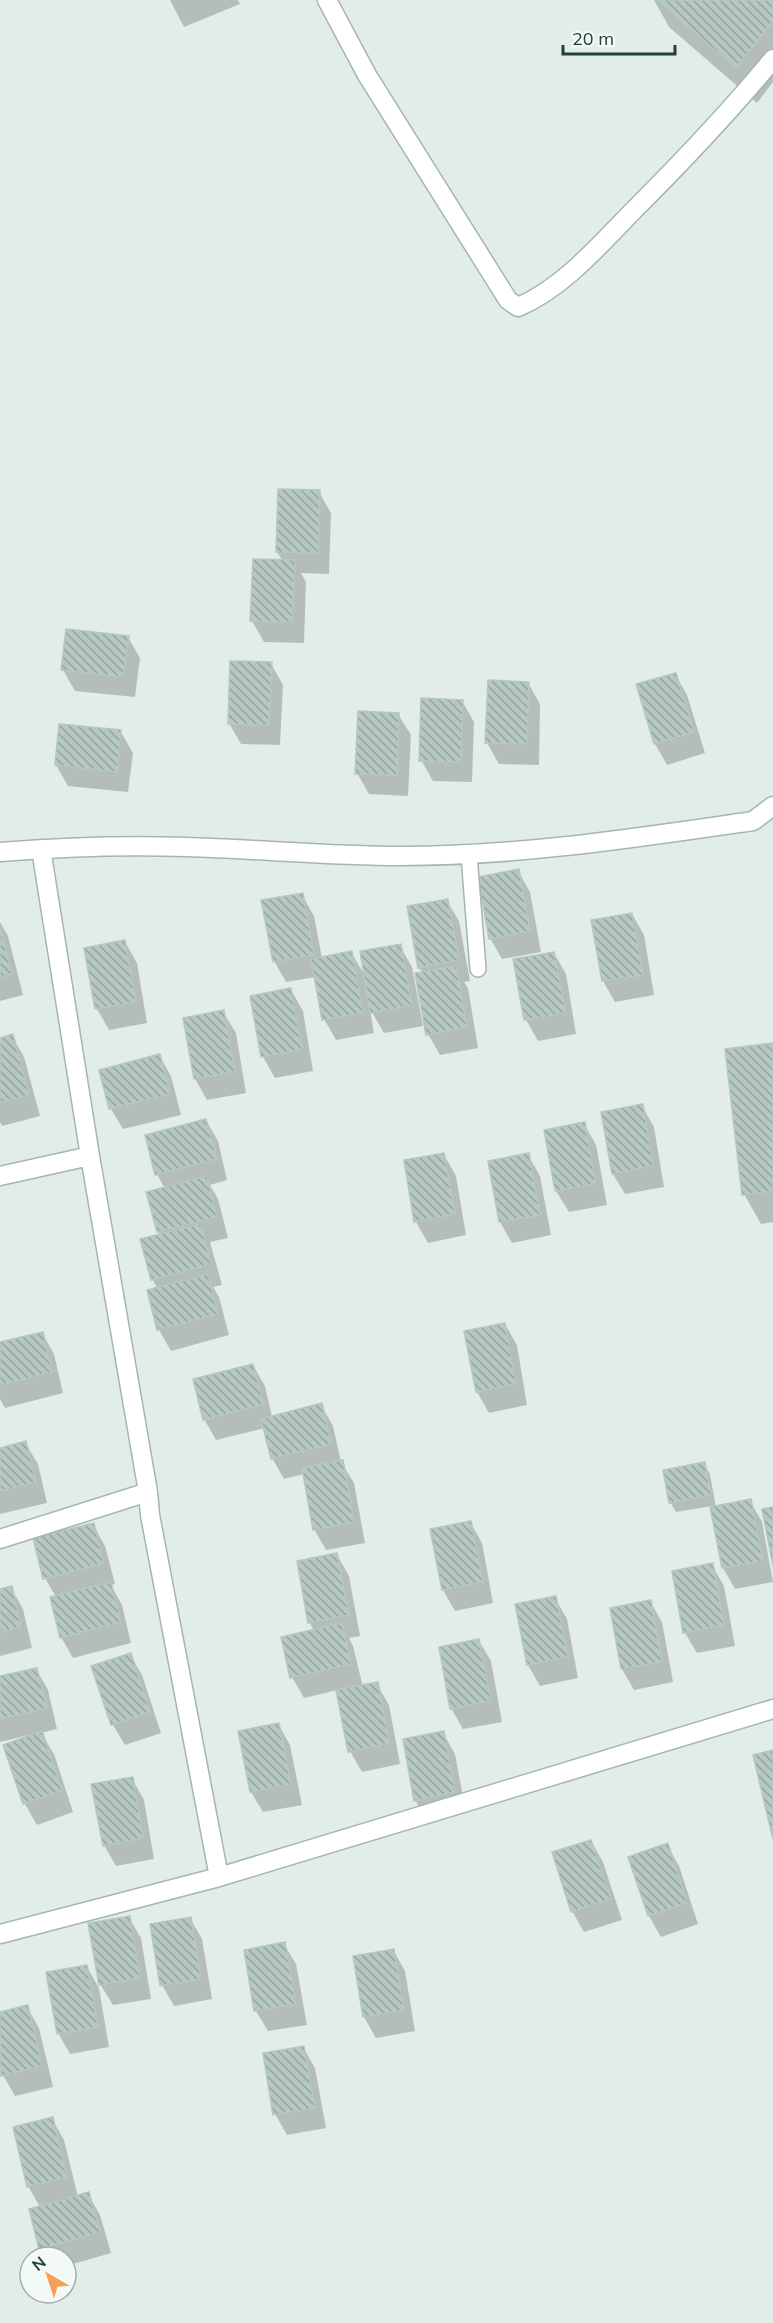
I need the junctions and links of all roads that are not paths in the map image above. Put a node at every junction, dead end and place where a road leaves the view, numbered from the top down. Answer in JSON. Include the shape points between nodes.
{"nodes":[{"id":1,"x":327,"y":0,"type":"edge"},
{"id":2,"x":773,"y":59,"type":"edge"},
{"id":3,"x":773,"y":806,"type":"edge"},
{"id":4,"x":41,"y":849,"type":"junction"},
{"id":5,"x":0,"y":852,"type":"edge"},
{"id":6,"x":469,"y":855,"type":"junction"},
{"id":7,"x":478,"y":969,"type":"dead end"},
{"id":8,"x":90,"y":1156,"type":"junction"},
{"id":9,"x":0,"y":1176,"type":"edge"},
{"id":10,"x":148,"y":1492,"type":"junction"},
{"id":11,"x":0,"y":1539,"type":"edge"},
{"id":12,"x":773,"y":1709,"type":"edge"},
{"id":13,"x":219,"y":1877,"type":"junction"},
{"id":14,"x":0,"y":1934,"type":"edge"}],
"edges":[{"from":1,"to":2,"type":"street","via":[[368,75],[508,300],[518,307],[541,297],[603,242],[723,120]]},
{"from":3,"to":6,"type":"street","via":[[753,821],[599,843]]},
{"from":4,"to":5,"type":"street"},
{"from":4,"to":6,"type":"street","via":[[82,845],[174,846],[398,856]]},
{"from":4,"to":8,"type":"street"},
{"from":6,"to":7,"type":"lane"},
{"from":8,"to":9,"type":"street"},
{"from":8,"to":10,"type":"street"},
{"from":10,"to":11,"type":"street"},
{"from":10,"to":13,"type":"street"},
{"from":12,"to":13,"type":"street"},
{"from":13,"to":14,"type":"street"}]}
